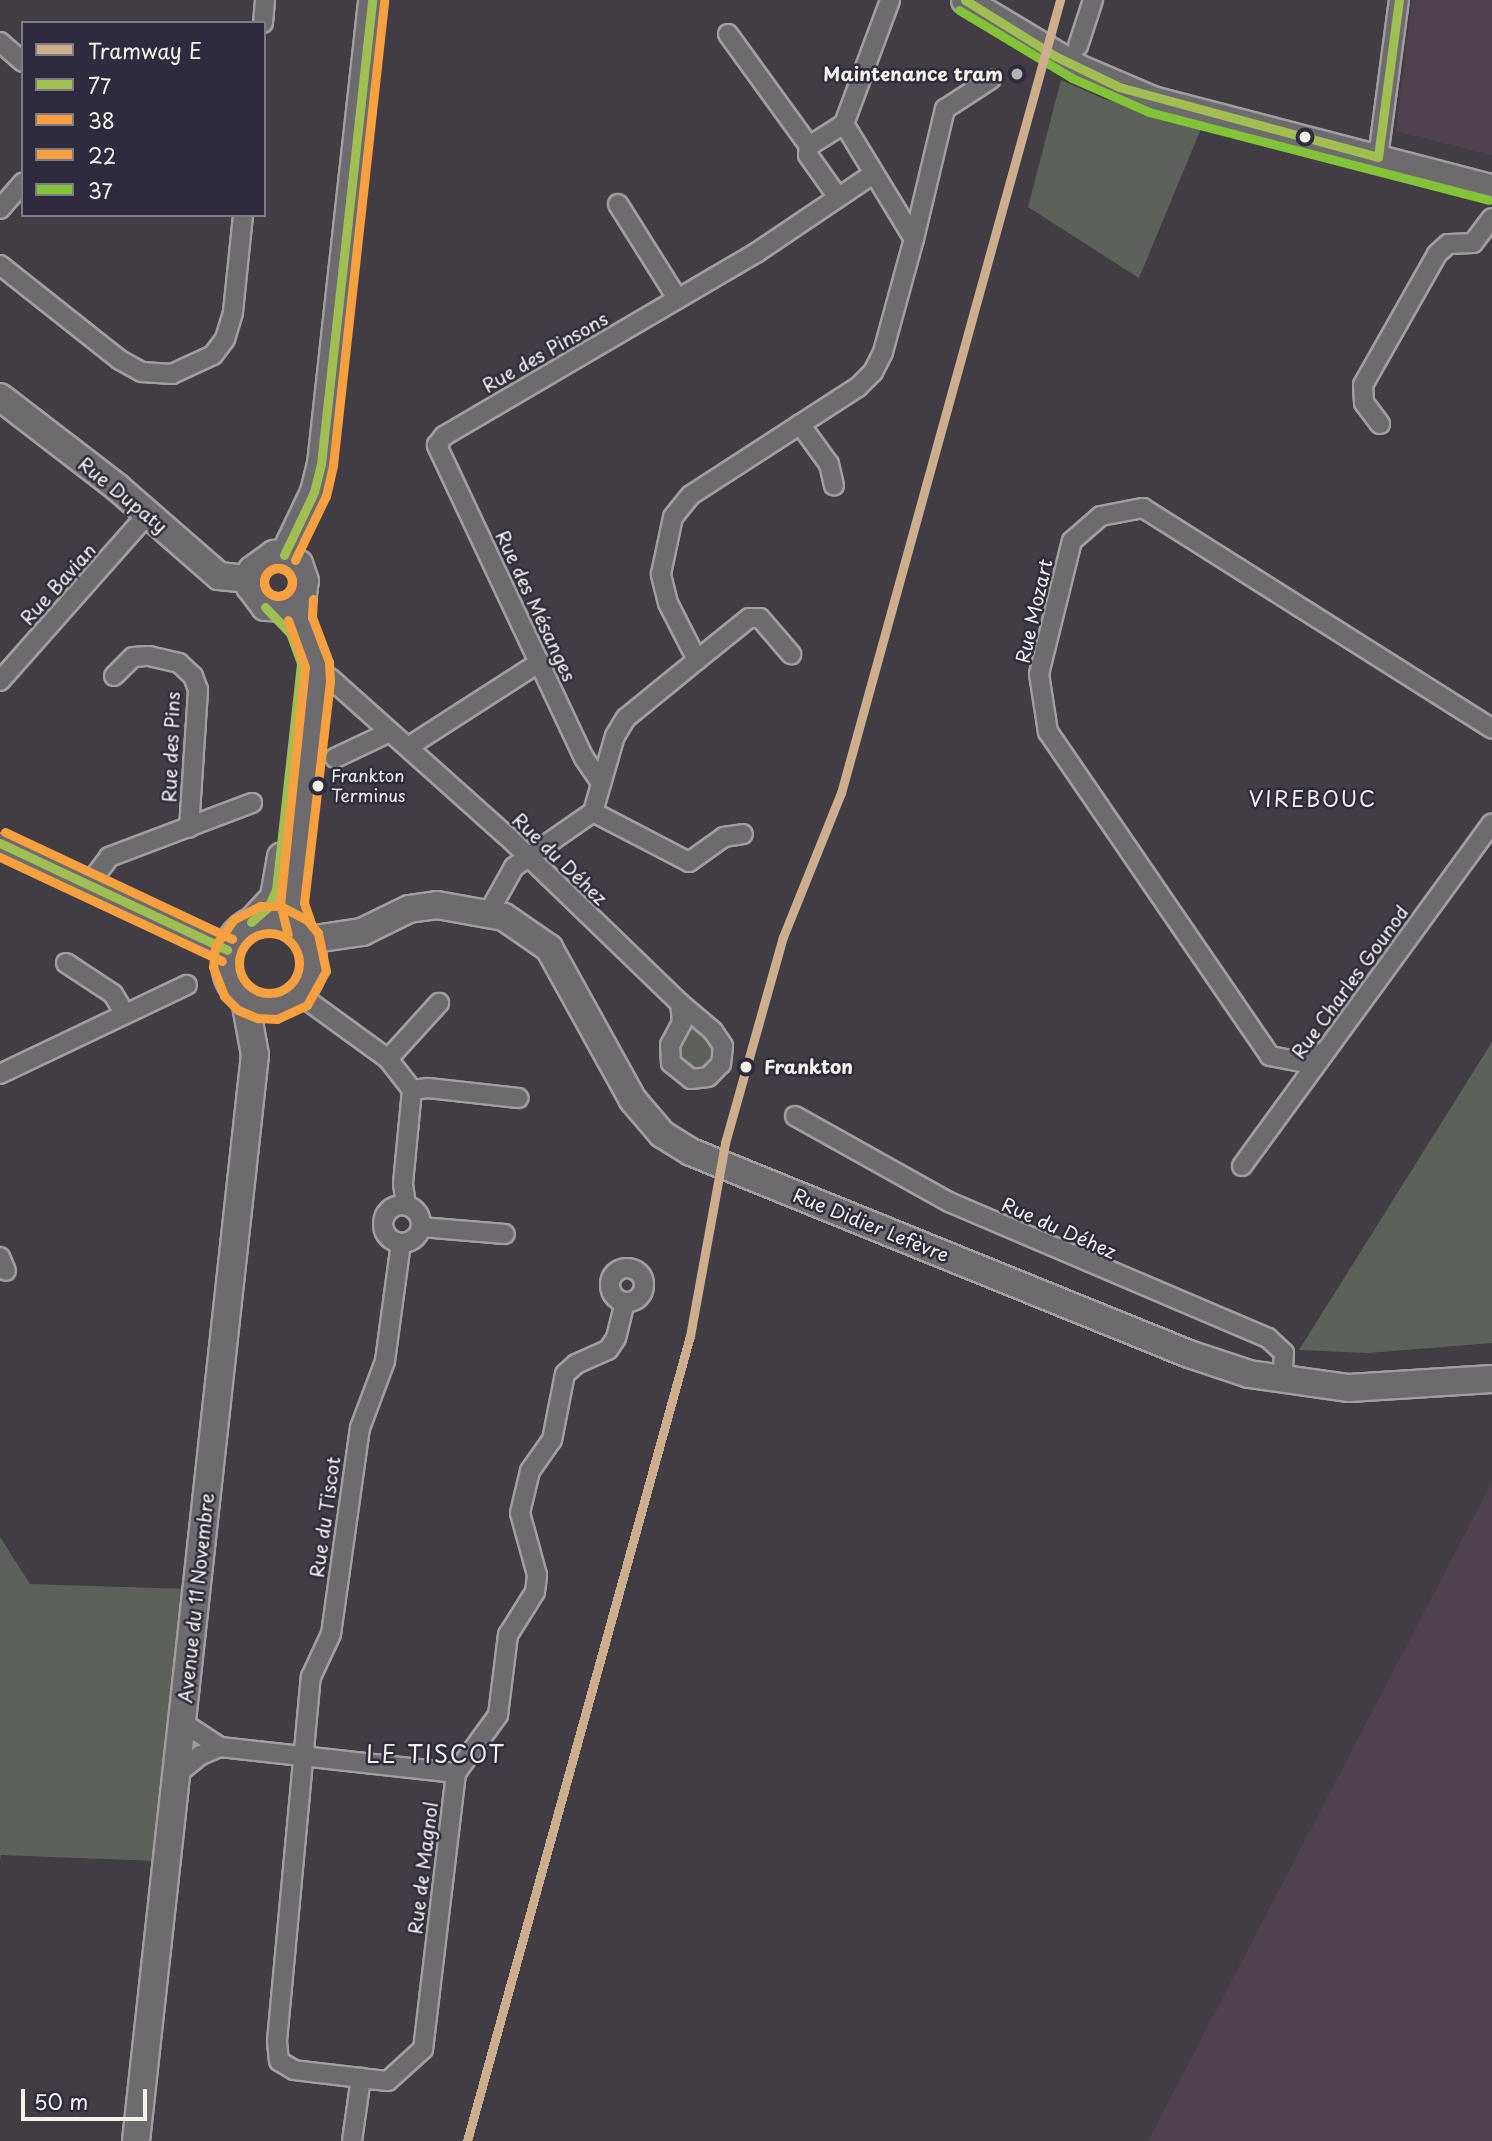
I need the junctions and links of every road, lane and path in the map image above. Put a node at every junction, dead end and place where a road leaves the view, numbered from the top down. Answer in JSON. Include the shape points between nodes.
{"nodes":[{"id":1,"x":265,"y":0,"type":"edge"},
{"id":2,"x":372,"y":0,"type":"edge"},
{"id":3,"x":890,"y":0,"type":"edge"},
{"id":4,"x":965,"y":0,"type":"edge"},
{"id":5,"x":1093,"y":0,"type":"edge"},
{"id":6,"x":1399,"y":0,"type":"edge"},
{"id":7,"x":263,"y":21,"type":"edge"},
{"id":8,"x":728,"y":34,"type":"dead end"},
{"id":9,"x":0,"y":42,"type":"edge"},
{"id":10,"x":1078,"y":46,"type":"dead end"},
{"id":11,"x":21,"y":60,"type":"edge"},
{"id":12,"x":991,"y":79,"type":"dead end"},
{"id":13,"x":844,"y":124,"type":"junction"},
{"id":14,"x":809,"y":146,"type":"junction"},
{"id":15,"x":1378,"y":157,"type":"junction"},
{"id":16,"x":873,"y":174,"type":"junction"},
{"id":17,"x":21,"y":185,"type":"edge"},
{"id":18,"x":1492,"y":188,"type":"edge"},
{"id":19,"x":837,"y":195,"type":"junction"},
{"id":20,"x":618,"y":204,"type":"dead end"},
{"id":21,"x":0,"y":209,"type":"edge"},
{"id":22,"x":243,"y":217,"type":"edge"},
{"id":23,"x":1492,"y":218,"type":"edge"},
{"id":24,"x":914,"y":239,"type":"junction"},
{"id":25,"x":0,"y":265,"type":"edge"},
{"id":26,"x":677,"y":299,"type":"junction"},
{"id":27,"x":0,"y":397,"type":"edge"},
{"id":28,"x":800,"y":424,"type":"junction"},
{"id":29,"x":1380,"y":424,"type":"dead end"},
{"id":30,"x":437,"y":445,"type":"joint"},
{"id":31,"x":834,"y":485,"type":"dead end"},
{"id":32,"x":148,"y":514,"type":"junction"},
{"id":33,"x":284,"y":555,"type":"junction"},
{"id":34,"x":249,"y":579,"type":"junction"},
{"id":35,"x":301,"y":597,"type":"junction"},
{"id":36,"x":265,"y":607,"type":"junction"},
{"id":37,"x":791,"y":654,"type":"dead end"},
{"id":38,"x":697,"y":660,"type":"junction"},
{"id":39,"x":540,"y":662,"type":"junction"},
{"id":40,"x":114,"y":676,"type":"dead end"},
{"id":41,"x":330,"y":678,"type":"dead end"},
{"id":42,"x":0,"y":681,"type":"edge"},
{"id":43,"x":1492,"y":729,"type":"edge"},
{"id":44,"x":390,"y":732,"type":"junction"},
{"id":45,"x":408,"y":747,"type":"junction"},
{"id":46,"x":335,"y":758,"type":"dead end"},
{"id":47,"x":601,"y":783,"type":"junction"},
{"id":48,"x":253,"y":803,"type":"dead end"},
{"id":49,"x":593,"y":812,"type":"junction"},
{"id":50,"x":1492,"y":823,"type":"edge"},
{"id":51,"x":189,"y":828,"type":"junction"},
{"id":52,"x":743,"y":834,"type":"dead end"},
{"id":53,"x":0,"y":843,"type":"edge"},
{"id":54,"x":528,"y":857,"type":"junction"},
{"id":55,"x":89,"y":884,"type":"junction"},
{"id":56,"x":489,"y":912,"type":"junction"},
{"id":57,"x":251,"y":922,"type":"junction"},
{"id":58,"x":362,"y":932,"type":"junction"},
{"id":59,"x":304,"y":935,"type":"junction"},
{"id":60,"x":227,"y":950,"type":"junction"},
{"id":61,"x":66,"y":963,"type":"dead end"},
{"id":62,"x":314,"y":968,"type":"junction"},
{"id":63,"x":187,"y":985,"type":"dead end"},
{"id":64,"x":246,"y":1000,"type":"junction"},
{"id":65,"x":290,"y":1000,"type":"junction"},
{"id":66,"x":439,"y":1003,"type":"dead end"},
{"id":67,"x":680,"y":1003,"type":"dead end"},
{"id":68,"x":124,"y":1012,"type":"junction"},
{"id":69,"x":1325,"y":1051,"type":"junction"},
{"id":70,"x":255,"y":1055,"type":"junction"},
{"id":71,"x":388,"y":1059,"type":"junction"},
{"id":72,"x":0,"y":1074,"type":"edge"},
{"id":73,"x":411,"y":1090,"type":"junction"},
{"id":74,"x":518,"y":1098,"type":"dead end"},
{"id":75,"x":794,"y":1116,"type":"dead end"},
{"id":76,"x":1242,"y":1167,"type":"dead end"},
{"id":77,"x":406,"y":1206,"type":"junction"},
{"id":78,"x":421,"y":1227,"type":"junction"},
{"id":79,"x":506,"y":1234,"type":"dead end"},
{"id":80,"x":401,"y":1243,"type":"junction"},
{"id":81,"x":625,"y":1302,"type":"dead end"},
{"id":82,"x":1492,"y":1378,"type":"edge"},
{"id":83,"x":1282,"y":1381,"type":"junction"},
{"id":84,"x":183,"y":1721,"type":"junction"},
{"id":85,"x":220,"y":1747,"type":"junction"},
{"id":86,"x":301,"y":1756,"type":"junction"},
{"id":87,"x":456,"y":1773,"type":"junction"},
{"id":88,"x":176,"y":1775,"type":"junction"},
{"id":89,"x":360,"y":2078,"type":"junction"},
{"id":90,"x":136,"y":2141,"type":"edge"},
{"id":91,"x":352,"y":2141,"type":"edge"}],
"edges":[{"from":1,"to":7,"type":"street"},
{"from":2,"to":33,"type":"main road","via":[[321,464],[314,492]]},
{"from":3,"to":13,"type":"street"},
{"from":4,"to":15,"type":"main road","via":[[1055,56],[1119,87]]},
{"from":5,"to":10,"type":"street"},
{"from":6,"to":15,"type":"street"},
{"from":8,"to":14,"type":"street"},
{"from":9,"to":11,"type":"street"},
{"from":12,"to":24,"type":"street","via":[[945,109]]},
{"from":13,"to":14,"type":"street"},
{"from":13,"to":16,"type":"street"},
{"from":14,"to":19,"type":"street","via":[[808,155]]},
{"from":15,"to":18,"type":"main road"},
{"from":16,"to":19,"type":"street","name":"Rue des Pinsons"},
{"from":16,"to":24,"type":"street","via":[[900,210]]},
{"from":17,"to":21,"type":"street"},
{"from":19,"to":26,"type":"street","name":"Rue des Pinsons","via":[[756,253]]},
{"from":20,"to":26,"type":"street"},
{"from":22,"to":25,"type":"street","via":[[233,312],[225,339],[214,355],[172,374],[142,372],[120,360]]},
{"from":23,"to":29,"type":"street","via":[[1473,243],[1448,244],[1437,254],[1363,385],[1364,403]]},
{"from":24,"to":28,"type":"street","via":[[873,372]]},
{"from":26,"to":30,"type":"street","name":"Rue des Pinsons","via":[[444,436]]},
{"from":27,"to":32,"type":"main road","name":"Rue Dupaty"},
{"from":28,"to":31,"type":"street","via":[[829,464]]},
{"from":28,"to":38,"type":"street","via":[[691,495],[673,517],[662,573],[668,603]]},
{"from":30,"to":39,"type":"street","name":"Rue des Mésanges"},
{"from":32,"to":34,"type":"main road","name":"Rue Dupaty","via":[[219,576]]},
{"from":32,"to":42,"type":"street","name":"Rue Bavian"},
{"from":33,"to":34,"type":"main road","via":[[265,556]]},
{"from":33,"to":35,"type":"main road","via":[[303,572]]},
{"from":34,"to":36,"type":"main road","via":[[253,595]]},
{"from":35,"to":36,"type":"main road","via":[[288,608]]},
{"from":35,"to":59,"type":"main road","via":[[300,619],[317,665],[318,681],[292,904]]},
{"from":36,"to":57,"type":"main road","via":[[290,633],[300,672],[276,890],[268,907]]},
{"from":37,"to":38,"type":"street","via":[[760,618],[749,618]]},
{"from":38,"to":47,"type":"street","via":[[625,718]]},
{"from":39,"to":45,"type":"street"},
{"from":39,"to":47,"type":"street","name":"Rue des Mésanges","via":[[583,758]]},
{"from":40,"to":51,"type":"street","name":"Rue des Pins","via":[[133,657],[149,656],[179,663],[193,676],[198,690]]},
{"from":41,"to":44,"type":"street","name":"Rue du Déhez"},
{"from":43,"to":69,"type":"street","name":"Rue Mozart","via":[[1143,508],[1101,516],[1072,541],[1039,674],[1048,732],[1270,1056],[1306,1063]]},
{"from":44,"to":45,"type":"street","name":"Rue du Déhez"},
{"from":44,"to":46,"type":"street"},
{"from":45,"to":54,"type":"street","name":"Rue du Déhez"},
{"from":47,"to":49,"type":"street"},
{"from":48,"to":51,"type":"street"},
{"from":49,"to":52,"type":"street","via":[[689,862],[724,837]]},
{"from":49,"to":54,"type":"street"},
{"from":50,"to":69,"type":"street","name":"Rue Charles Gounod"},
{"from":51,"to":55,"type":"street","via":[[109,857]]},
{"from":53,"to":55,"type":"street"},
{"from":54,"to":56,"type":"street","via":[[503,883]]},
{"from":54,"to":67,"type":"street","name":"Rue du Déhez"},
{"from":55,"to":60,"type":"street"},
{"from":56,"to":58,"type":"main road","name":"Rue Didier Lefèvre","via":[[437,905],[409,909]]},
{"from":56,"to":83,"type":"main road","name":"Rue Didier Lefèvre","via":[[518,925],[549,948],[642,1112],[662,1134],[701,1157],[1189,1354]]},
{"from":57,"to":59,"type":"main road","via":[[278,918]]},
{"from":57,"to":60,"type":"main road","via":[[232,938]]},
{"from":58,"to":59,"type":"main road","name":"Rue Didier Lefèvre"},
{"from":58,"to":62,"type":"main road","name":"Rue Didier Lefèvre"},
{"from":59,"to":62,"type":"main road"},
{"from":60,"to":64,"type":"main road","via":[[228,978]]},
{"from":61,"to":68,"type":"street","via":[[113,994]]},
{"from":62,"to":65,"type":"main road"},
{"from":63,"to":68,"type":"street"},
{"from":64,"to":65,"type":"main road","via":[[258,1006]]},
{"from":64,"to":70,"type":"main road","name":"Avenue du 11 Novembre"},
{"from":65,"to":70,"type":"main road","name":"Avenue du 11 Novembre"},
{"from":65,"to":71,"type":"street"},
{"from":66,"to":71,"type":"street"},
{"from":68,"to":72,"type":"street","via":[[109,1025]]},
{"from":69,"to":76,"type":"street","name":"Rue Charles Gounod"},
{"from":70,"to":84,"type":"main road","name":"Avenue du 11 Novembre"},
{"from":71,"to":73,"type":"street"},
{"from":73,"to":74,"type":"street"},
{"from":73,"to":77,"type":"street"},
{"from":75,"to":83,"type":"street","name":"Rue du Déhez","via":[[949,1202],[1268,1338],[1284,1353]]},
{"from":77,"to":78,"type":"street","via":[[417,1213]]},
{"from":77,"to":80,"type":"street","via":[[392,1208],[383,1225],[389,1238]]},
{"from":78,"to":79,"type":"street"},
{"from":78,"to":80,"type":"street","via":[[414,1238]]},
{"from":80,"to":86,"type":"street","name":"Rue du Tiscot","via":[[385,1362],[360,1428],[331,1633],[311,1677]]},
{"from":81,"to":87,"type":"street","via":[[616,1338],[608,1350],[565,1374],[552,1440],[530,1471],[520,1513],[537,1575],[535,1592],[509,1635],[498,1715]]},
{"from":82,"to":83,"type":"main road","name":"Rue Didier Lefèvre","via":[[1370,1388]]},
{"from":84,"to":85,"type":"street"},
{"from":84,"to":88,"type":"main road","name":"Avenue du 11 Novembre"},
{"from":85,"to":86,"type":"street"},
{"from":85,"to":88,"type":"street"},
{"from":86,"to":87,"type":"street"},
{"from":86,"to":89,"type":"street","name":"Rue de Magnol","via":[[278,2061],[294,2070]]},
{"from":87,"to":89,"type":"street","name":"Rue de Magnol","via":[[423,2049],[388,2081]]},
{"from":88,"to":90,"type":"main road","name":"Avenue du 11 Novembre"},
{"from":89,"to":91,"type":"street"}]}
